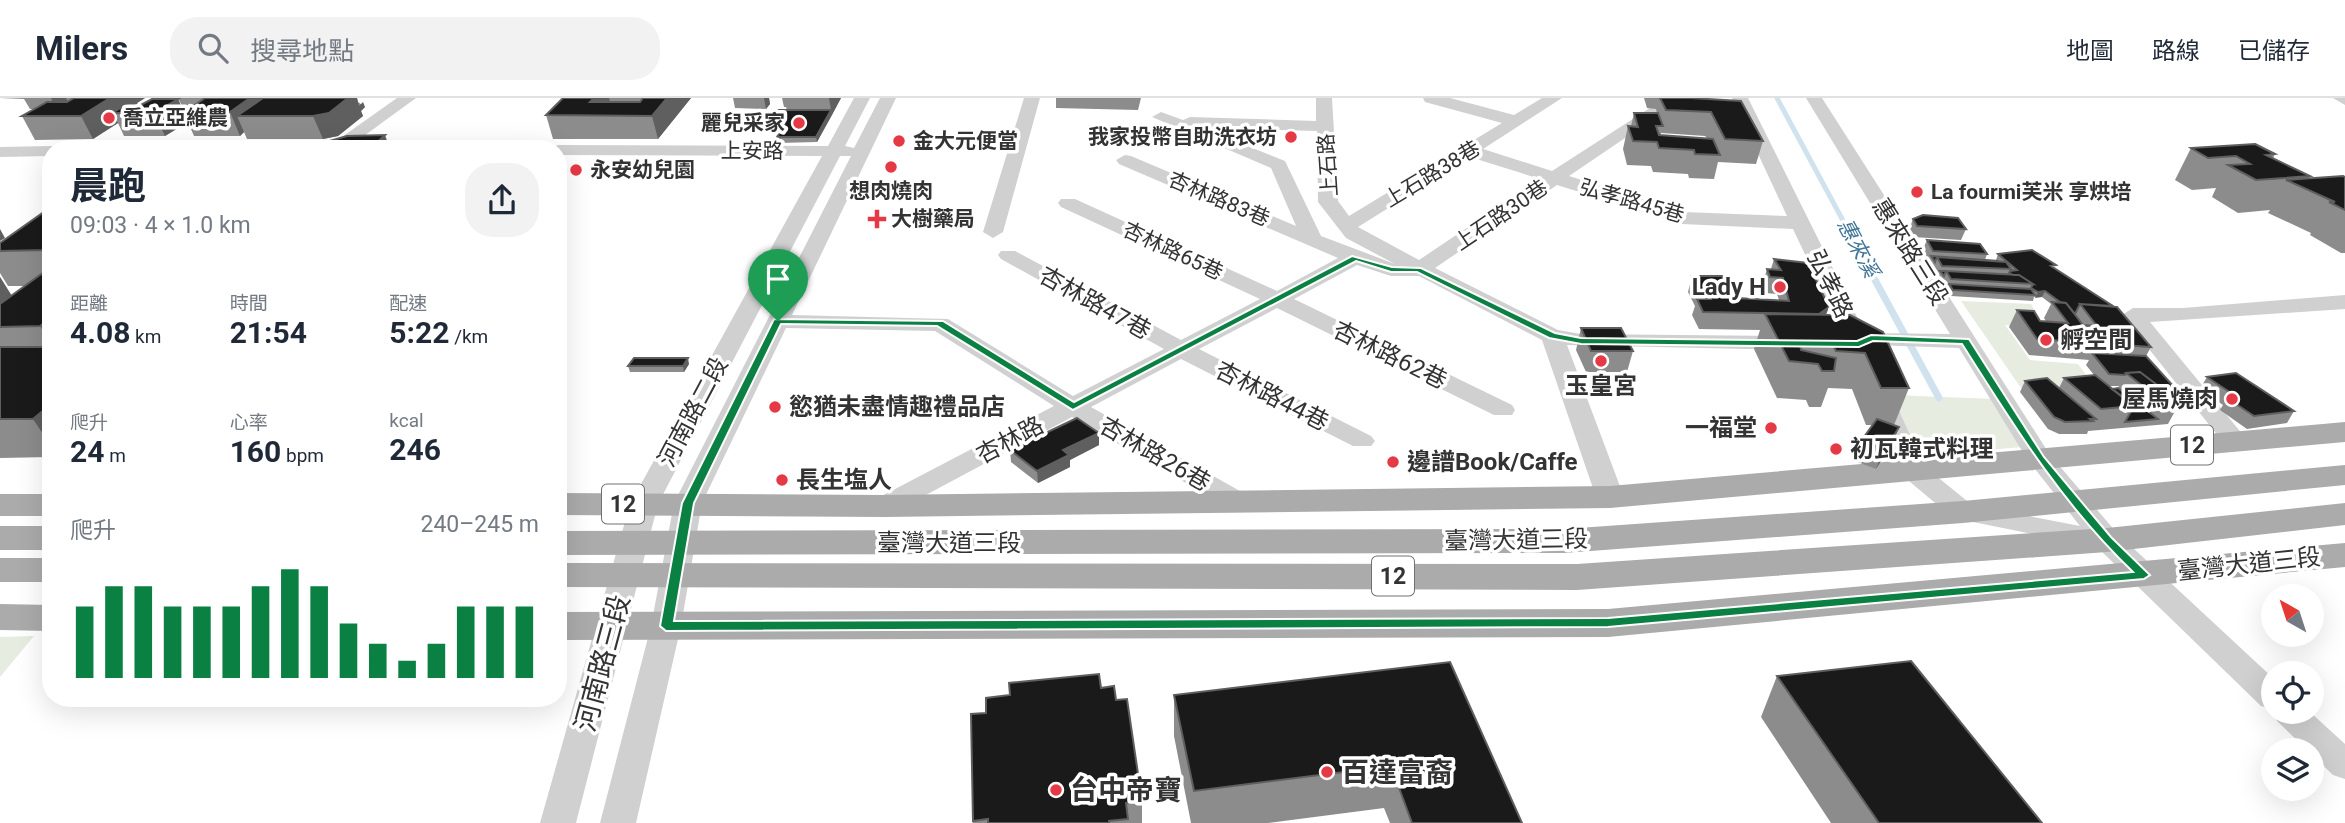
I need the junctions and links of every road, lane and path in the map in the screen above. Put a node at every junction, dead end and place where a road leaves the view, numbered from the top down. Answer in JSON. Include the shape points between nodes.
{"nodes":[{"id":1,"x":408,"y":98,"type":"edge"},
{"id":2,"x":862,"y":98,"type":"edge"},
{"id":3,"x":888,"y":98,"type":"edge"},
{"id":4,"x":1032,"y":98,"type":"edge"},
{"id":5,"x":1324,"y":98,"type":"edge"},
{"id":6,"x":1431,"y":98,"type":"edge"},
{"id":7,"x":1554,"y":98,"type":"edge"},
{"id":8,"x":1740,"y":98,"type":"edge"},
{"id":9,"x":1814,"y":98,"type":"edge"},
{"id":10,"x":1653,"y":111,"type":"edge"},
{"id":11,"x":1161,"y":117,"type":"dead end"},
{"id":12,"x":1189,"y":122,"type":"dead end"},
{"id":13,"x":1518,"y":122,"type":"junction"},
{"id":14,"x":1325,"y":126,"type":"junction"},
{"id":15,"x":347,"y":140,"type":"edge"},
{"id":16,"x":567,"y":150,"type":"edge"},
{"id":17,"x":42,"y":151,"type":"edge"},
{"id":18,"x":834,"y":151,"type":"junction"},
{"id":19,"x":862,"y":151,"type":"junction"},
{"id":20,"x":1469,"y":151,"type":"junction"},
{"id":21,"x":0,"y":152,"type":"edge"},
{"id":22,"x":1125,"y":160,"type":"dead end"},
{"id":23,"x":1556,"y":179,"type":"junction"},
{"id":24,"x":1068,"y":203,"type":"dead end"},
{"id":25,"x":1800,"y":223,"type":"junction"},
{"id":26,"x":1346,"y":226,"type":"junction"},
{"id":27,"x":993,"y":232,"type":"dead end"},
{"id":28,"x":1312,"y":238,"type":"junction"},
{"id":29,"x":1007,"y":255,"type":"dead end"},
{"id":30,"x":1356,"y":258,"type":"junction"},
{"id":31,"x":1418,"y":270,"type":"junction"},
{"id":32,"x":1277,"y":299,"type":"junction"},
{"id":33,"x":2345,"y":302,"type":"edge"},
{"id":34,"x":778,"y":321,"type":"junction"},
{"id":35,"x":1552,"y":336,"type":"junction"},
{"id":36,"x":1965,"y":341,"type":"junction"},
{"id":37,"x":1811,"y":343,"type":"edge"},
{"id":38,"x":1182,"y":350,"type":"junction"},
{"id":39,"x":1861,"y":355,"type":"junction"},
{"id":40,"x":1073,"y":407,"type":"junction"},
{"id":41,"x":1503,"y":410,"type":"dead end"},
{"id":42,"x":2345,"y":432,"type":"edge"},
{"id":43,"x":2235,"y":441,"type":"junction"},
{"id":44,"x":1362,"y":442,"type":"dead end"},
{"id":45,"x":2040,"y":459,"type":"junction"},
{"id":46,"x":1912,"y":470,"type":"junction"},
{"id":47,"x":2345,"y":475,"type":"edge"},
{"id":48,"x":1610,"y":497,"type":"junction"},
{"id":49,"x":2071,"y":499,"type":"junction"},
{"id":50,"x":1237,"y":501,"type":"junction"},
{"id":51,"x":644,"y":503,"type":"junction"},
{"id":52,"x":688,"y":503,"type":"junction"},
{"id":53,"x":567,"y":504,"type":"edge"},
{"id":54,"x":0,"y":505,"type":"edge"},
{"id":55,"x":42,"y":505,"type":"edge"},
{"id":56,"x":884,"y":506,"type":"junction"},
{"id":57,"x":1963,"y":512,"type":"junction"},
{"id":58,"x":2345,"y":514,"type":"edge"},
{"id":59,"x":0,"y":538,"type":"edge"},
{"id":60,"x":42,"y":538,"type":"edge"},
{"id":61,"x":2107,"y":540,"type":"junction"},
{"id":62,"x":567,"y":545,"type":"edge"},
{"id":63,"x":2345,"y":555,"type":"edge"},
{"id":64,"x":680,"y":559,"type":"junction"},
{"id":65,"x":629,"y":560,"type":"junction"},
{"id":66,"x":0,"y":570,"type":"edge"},
{"id":67,"x":42,"y":570,"type":"edge"},
{"id":68,"x":567,"y":573,"type":"edge"},
{"id":69,"x":2144,"y":575,"type":"junction"},
{"id":70,"x":0,"y":617,"type":"edge"},
{"id":71,"x":42,"y":618,"type":"edge"},
{"id":72,"x":567,"y":626,"type":"edge"},
{"id":73,"x":666,"y":626,"type":"junction"},
{"id":74,"x":612,"y":627,"type":"junction"},
{"id":75,"x":2261,"y":686,"type":"edge"},
{"id":76,"x":2302,"y":724,"type":"edge"},
{"id":77,"x":2345,"y":765,"type":"edge"},
{"id":78,"x":558,"y":823,"type":"edge"},
{"id":79,"x":618,"y":823,"type":"edge"}],
"edges":[{"from":1,"to":15,"type":"street"},
{"from":2,"to":18,"type":"street","name":"河南路二段"},
{"from":3,"to":19,"type":"street","name":"河南路二段"},
{"from":4,"to":27,"type":"street"},
{"from":5,"to":14,"type":"street","name":"上石路"},
{"from":6,"to":13,"type":"street"},
{"from":7,"to":13,"type":"street","name":"上石路38巷"},
{"from":8,"to":25,"type":"street","name":"弘孝路"},
{"from":9,"to":36,"type":"street","name":"惠來路三段"},
{"from":10,"to":23,"type":"street","name":"上石路30巷"},
{"from":11,"to":28,"type":"street","via":[[1279,165]]},
{"from":12,"to":14,"type":"street"},
{"from":13,"to":20,"type":"street","name":"上石路38巷"},
{"from":14,"to":26,"type":"street","name":"上石路","via":[[1328,202]]},
{"from":16,"to":18,"type":"street","name":"上安路"},
{"from":17,"to":21,"type":"street"},
{"from":18,"to":19,"type":"street","name":"上安路"},
{"from":18,"to":51,"type":"street","name":"河南路二段"},
{"from":19,"to":34,"type":"street","name":"河南路二段"},
{"from":20,"to":23,"type":"street","name":"弘孝路45巷"},
{"from":20,"to":26,"type":"street","name":"上石路38巷"},
{"from":22,"to":28,"type":"street","name":"杏林路83巷"},
{"from":23,"to":25,"type":"street","name":"弘孝路45巷","via":[[1682,218]]},
{"from":23,"to":31,"type":"street","name":"上石路30巷"},
{"from":24,"to":32,"type":"street","name":"杏林路65巷"},
{"from":25,"to":39,"type":"street","name":"弘孝路"},
{"from":26,"to":31,"type":"street","name":"上石路"},
{"from":28,"to":30,"type":"street"},
{"from":29,"to":38,"type":"street","name":"杏林路47巷"},
{"from":30,"to":31,"type":"street","name":"上石路","via":[[1391,270]]},
{"from":30,"to":32,"type":"street","name":"杏林路"},
{"from":31,"to":35,"type":"street","name":"上石路"},
{"from":32,"to":38,"type":"street","name":"杏林路"},
{"from":32,"to":41,"type":"street","name":"杏林路62巷"},
{"from":33,"to":43,"type":"street","via":[[2183,315],[2133,314]]},
{"from":34,"to":40,"type":"street","name":"杏林路26巷","via":[[940,324]]},
{"from":34,"to":52,"type":"street","name":"河南路二段"},
{"from":35,"to":37,"type":"street","name":"上石路","via":[[1581,341]]},
{"from":35,"to":48,"type":"street"},
{"from":36,"to":39,"type":"street"},
{"from":36,"to":45,"type":"street","name":"惠來路三段"},
{"from":38,"to":40,"type":"street","name":"杏林路"},
{"from":38,"to":44,"type":"street","name":"杏林路44巷"},
{"from":39,"to":46,"type":"street","name":"弘孝路"},
{"from":40,"to":50,"type":"street","name":"杏林路26巷"},
{"from":40,"to":56,"type":"street","name":"杏林路"},
{"from":42,"to":43,"type":"main road","name":"臺灣大道三段","number":"12"},
{"from":43,"to":45,"type":"main road","name":"臺灣大道三段","number":"12"},
{"from":45,"to":46,"type":"main road","name":"臺灣大道三段","number":"12"},
{"from":45,"to":49,"type":"street","name":"惠來路三段"},
{"from":46,"to":48,"type":"main road","name":"臺灣大道三段","number":"12"},
{"from":46,"to":57,"type":"street","name":"弘孝路"},
{"from":47,"to":49,"type":"main road","name":"臺灣大道三段","number":"12"},
{"from":48,"to":50,"type":"main road","name":"臺灣大道三段","number":"12"},
{"from":49,"to":57,"type":"main road","name":"臺灣大道三段","number":"12"},
{"from":49,"to":61,"type":"street","name":"惠來路三段"},
{"from":50,"to":56,"type":"main road","name":"臺灣大道三段","number":"12"},
{"from":51,"to":52,"type":"main road","name":"臺灣大道三段","number":"12"},
{"from":51,"to":53,"type":"main road","name":"臺灣大道三段","number":"12"},
{"from":51,"to":65,"type":"street","name":"河南路三段"},
{"from":52,"to":56,"type":"main road","name":"臺灣大道三段","number":"12"},
{"from":52,"to":64,"type":"street","name":"河南路二段"},
{"from":54,"to":55,"type":"main road"},
{"from":57,"to":61,"type":"street","name":"弘孝路"},
{"from":57,"to":64,"type":"main road","name":"臺灣大道三段","number":"12","via":[[1564,541]]},
{"from":58,"to":61,"type":"main road","name":"臺灣大道三段","number":"12"},
{"from":59,"to":60,"type":"main road"},
{"from":61,"to":64,"type":"main road","name":"臺灣大道三段","number":"12","via":[[1577,577]]},
{"from":61,"to":69,"type":"street","name":"惠來路三段"},
{"from":62,"to":65,"type":"main road","name":"臺灣大道三段","number":"12"},
{"from":63,"to":69,"type":"main road","name":"臺灣大道三段","number":"12"},
{"from":64,"to":65,"type":"main road","name":"臺灣大道三段","number":"12"},
{"from":64,"to":73,"type":"street","name":"河南路二段"},
{"from":65,"to":68,"type":"main road","name":"臺灣大道三段","number":"12"},
{"from":65,"to":74,"type":"street","name":"河南路三段"},
{"from":66,"to":67,"type":"main road"},
{"from":69,"to":73,"type":"main road","name":"臺灣大道三段","number":"12","via":[[1608,623]]},
{"from":69,"to":75,"type":"street","name":"惠來路三段"},
{"from":70,"to":71,"type":"main road"},
{"from":72,"to":74,"type":"main road","name":"臺灣大道三段","number":"12"},
{"from":73,"to":74,"type":"main road","name":"臺灣大道三段","number":"12"},
{"from":73,"to":79,"type":"street","name":"河南路三段"},
{"from":74,"to":78,"type":"street","name":"河南路三段"},
{"from":76,"to":77,"type":"street"}]}
